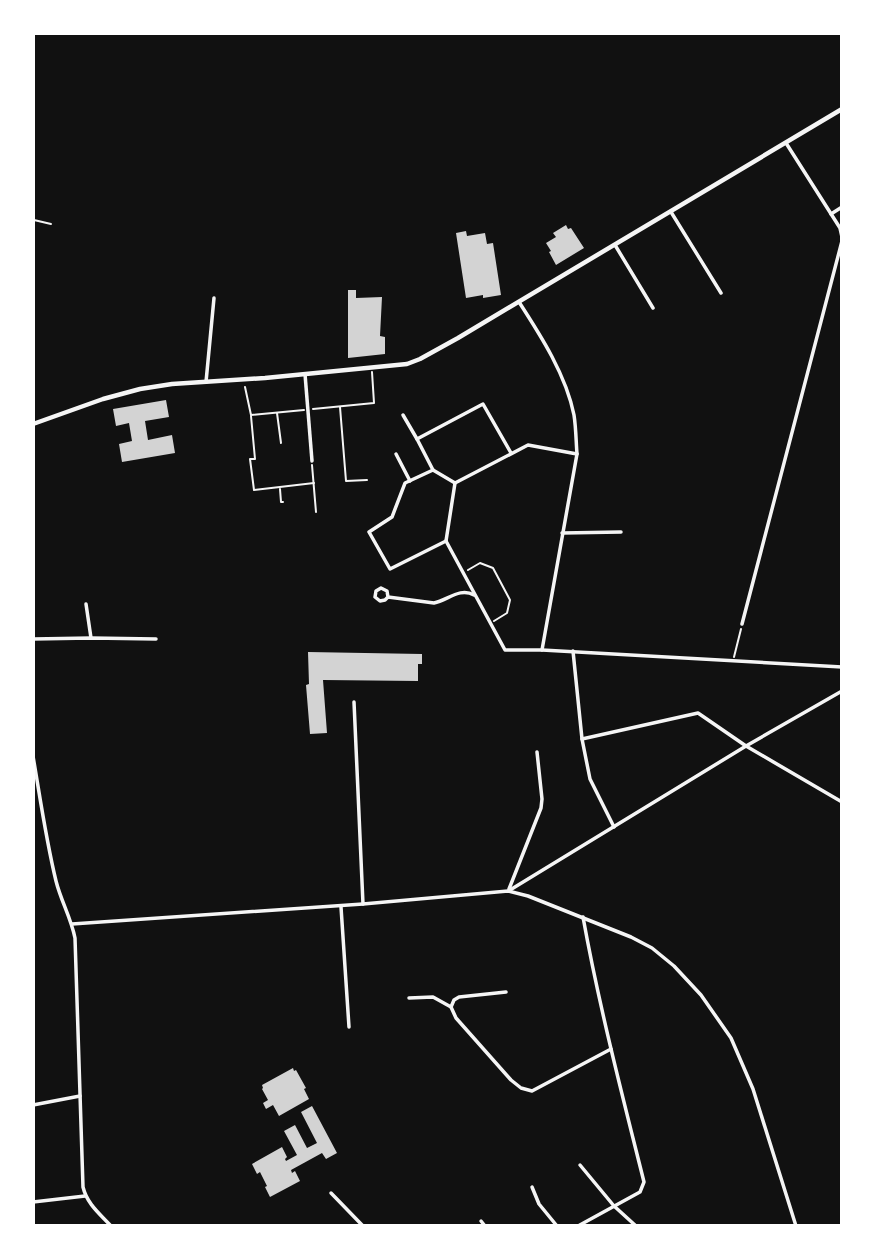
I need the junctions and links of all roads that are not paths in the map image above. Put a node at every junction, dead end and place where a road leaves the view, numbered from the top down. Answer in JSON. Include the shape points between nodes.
{"nodes":[{"id":1,"x":842,"y":109,"type":"edge"},
{"id":2,"x":786,"y":143,"type":"junction"},
{"id":3,"x":842,"y":208,"type":"edge"},
{"id":4,"x":671,"y":212,"type":"junction"},
{"id":5,"x":831,"y":214,"type":"junction"},
{"id":6,"x":842,"y":239,"type":"edge"},
{"id":7,"x":615,"y":245,"type":"junction"},
{"id":8,"x":721,"y":293,"type":"dead end"},
{"id":9,"x":214,"y":299,"type":"dead end"},
{"id":10,"x":519,"y":302,"type":"junction"},
{"id":11,"x":653,"y":308,"type":"dead end"},
{"id":12,"x":305,"y":374,"type":"junction"},
{"id":13,"x":206,"y":382,"type":"junction"},
{"id":14,"x":404,"y":415,"type":"dead end"},
{"id":15,"x":33,"y":424,"type":"edge"},
{"id":16,"x":417,"y":439,"type":"junction"},
{"id":17,"x":511,"y":453,"type":"junction"},
{"id":18,"x":396,"y":454,"type":"dead end"},
{"id":19,"x":577,"y":454,"type":"junction"},
{"id":20,"x":312,"y":461,"type":"road end"},
{"id":21,"x":433,"y":470,"type":"junction"},
{"id":22,"x":410,"y":481,"type":"junction"},
{"id":23,"x":455,"y":483,"type":"junction"},
{"id":24,"x":621,"y":532,"type":"dead end"},
{"id":25,"x":562,"y":533,"type":"junction"},
{"id":26,"x":446,"y":541,"type":"junction"},
{"id":27,"x":388,"y":597,"type":"dead end"},
{"id":28,"x":477,"y":598,"type":"junction"},
{"id":29,"x":86,"y":604,"type":"dead end"},
{"id":30,"x":742,"y":624,"type":"road end"},
{"id":31,"x":91,"y":638,"type":"junction"},
{"id":32,"x":33,"y":639,"type":"edge"},
{"id":33,"x":156,"y":639,"type":"dead end"},
{"id":34,"x":542,"y":650,"type":"junction"},
{"id":35,"x":573,"y":652,"type":"junction"},
{"id":36,"x":842,"y":667,"type":"edge"},
{"id":37,"x":842,"y":691,"type":"edge"},
{"id":38,"x":354,"y":702,"type":"dead end"},
{"id":39,"x":582,"y":739,"type":"junction"},
{"id":40,"x":746,"y":746,"type":"junction"},
{"id":41,"x":537,"y":752,"type":"dead end"},
{"id":42,"x":33,"y":756,"type":"edge"},
{"id":43,"x":39,"y":792,"type":"junction"},
{"id":44,"x":33,"y":793,"type":"edge"},
{"id":45,"x":842,"y":802,"type":"edge"},
{"id":46,"x":614,"y":827,"type":"junction"},
{"id":47,"x":508,"y":891,"type":"junction"},
{"id":48,"x":363,"y":904,"type":"junction"},
{"id":49,"x":340,"y":906,"type":"junction"},
{"id":50,"x":583,"y":917,"type":"junction"},
{"id":51,"x":72,"y":925,"type":"junction"},
{"id":52,"x":506,"y":992,"type":"dead end"},
{"id":53,"x":409,"y":998,"type":"dead end"},
{"id":54,"x":451,"y":1007,"type":"junction"},
{"id":55,"x":349,"y":1027,"type":"dead end"},
{"id":56,"x":611,"y":1049,"type":"junction"},
{"id":57,"x":80,"y":1096,"type":"junction"},
{"id":58,"x":33,"y":1105,"type":"edge"},
{"id":59,"x":580,"y":1165,"type":"dead end"},
{"id":60,"x":532,"y":1187,"type":"dead end"},
{"id":61,"x":331,"y":1193,"type":"dead end"},
{"id":62,"x":85,"y":1196,"type":"junction"},
{"id":63,"x":33,"y":1202,"type":"edge"},
{"id":64,"x":614,"y":1206,"type":"junction"},
{"id":65,"x":481,"y":1221,"type":"dead end"},
{"id":66,"x":111,"y":1226,"type":"edge"},
{"id":67,"x":363,"y":1226,"type":"edge"},
{"id":68,"x":485,"y":1226,"type":"edge"},
{"id":69,"x":557,"y":1226,"type":"edge"},
{"id":70,"x":578,"y":1226,"type":"edge"},
{"id":71,"x":636,"y":1226,"type":"edge"},
{"id":72,"x":796,"y":1226,"type":"edge"}],
"edges":[{"from":1,"to":2,"type":"main road"},
{"from":2,"to":4,"type":"main road"},
{"from":2,"to":5,"type":"street"},
{"from":3,"to":5,"type":"street"},
{"from":4,"to":7,"type":"main road"},
{"from":4,"to":8,"type":"street"},
{"from":5,"to":6,"type":"street"},
{"from":6,"to":30,"type":"street"},
{"from":7,"to":10,"type":"main road"},
{"from":7,"to":11,"type":"street"},
{"from":9,"to":13,"type":"street"},
{"from":10,"to":12,"type":"main road","via":[[420,359],[398,366]]},
{"from":10,"to":19,"type":"street","via":[[568,395]]},
{"from":12,"to":13,"type":"main road"},
{"from":12,"to":20,"type":"street"},
{"from":13,"to":15,"type":"main road","via":[[141,389]]},
{"from":14,"to":16,"type":"street"},
{"from":16,"to":17,"type":"street","via":[[483,404]]},
{"from":16,"to":21,"type":"street"},
{"from":17,"to":19,"type":"street","via":[[528,445]]},
{"from":17,"to":23,"type":"street"},
{"from":18,"to":22,"type":"street"},
{"from":19,"to":25,"type":"street"},
{"from":21,"to":22,"type":"street"},
{"from":21,"to":23,"type":"street"},
{"from":22,"to":26,"type":"street","via":[[392,517],[369,532],[390,569]]},
{"from":23,"to":26,"type":"street"},
{"from":24,"to":25,"type":"street"},
{"from":25,"to":34,"type":"street"},
{"from":26,"to":28,"type":"street"},
{"from":27,"to":28,"type":"street","via":[[438,603],[468,592]]},
{"from":28,"to":34,"type":"street","via":[[505,650]]},
{"from":29,"to":31,"type":"street"},
{"from":31,"to":32,"type":"street"},
{"from":31,"to":33,"type":"street"},
{"from":34,"to":35,"type":"street"},
{"from":35,"to":36,"type":"street"},
{"from":35,"to":39,"type":"street"},
{"from":37,"to":40,"type":"street"},
{"from":38,"to":48,"type":"street"},
{"from":39,"to":40,"type":"street","via":[[698,713]]},
{"from":39,"to":46,"type":"street","via":[[590,779]]},
{"from":40,"to":45,"type":"street"},
{"from":40,"to":46,"type":"street"},
{"from":41,"to":47,"type":"street","via":[[541,808]]},
{"from":42,"to":43,"type":"street"},
{"from":43,"to":44,"type":"street"},
{"from":43,"to":51,"type":"street","via":[[56,883]]},
{"from":46,"to":47,"type":"street"},
{"from":47,"to":48,"type":"street"},
{"from":47,"to":50,"type":"street"},
{"from":48,"to":49,"type":"street"},
{"from":49,"to":51,"type":"street"},
{"from":49,"to":55,"type":"street"},
{"from":50,"to":56,"type":"street"},
{"from":50,"to":72,"type":"street","via":[[652,948],[701,995],[731,1038],[760,1107]]},
{"from":51,"to":57,"type":"street"},
{"from":52,"to":54,"type":"street","via":[[458,997]]},
{"from":53,"to":54,"type":"street","via":[[433,997]]},
{"from":54,"to":56,"type":"street","via":[[511,1080],[532,1091]]},
{"from":56,"to":64,"type":"street","via":[[644,1182],[640,1192]]},
{"from":57,"to":58,"type":"street"},
{"from":57,"to":62,"type":"street"},
{"from":59,"to":64,"type":"street"},
{"from":60,"to":69,"type":"street"},
{"from":61,"to":67,"type":"street"},
{"from":62,"to":63,"type":"street"},
{"from":62,"to":66,"type":"street"},
{"from":64,"to":70,"type":"street"},
{"from":64,"to":71,"type":"street"},
{"from":65,"to":68,"type":"street"}]}
